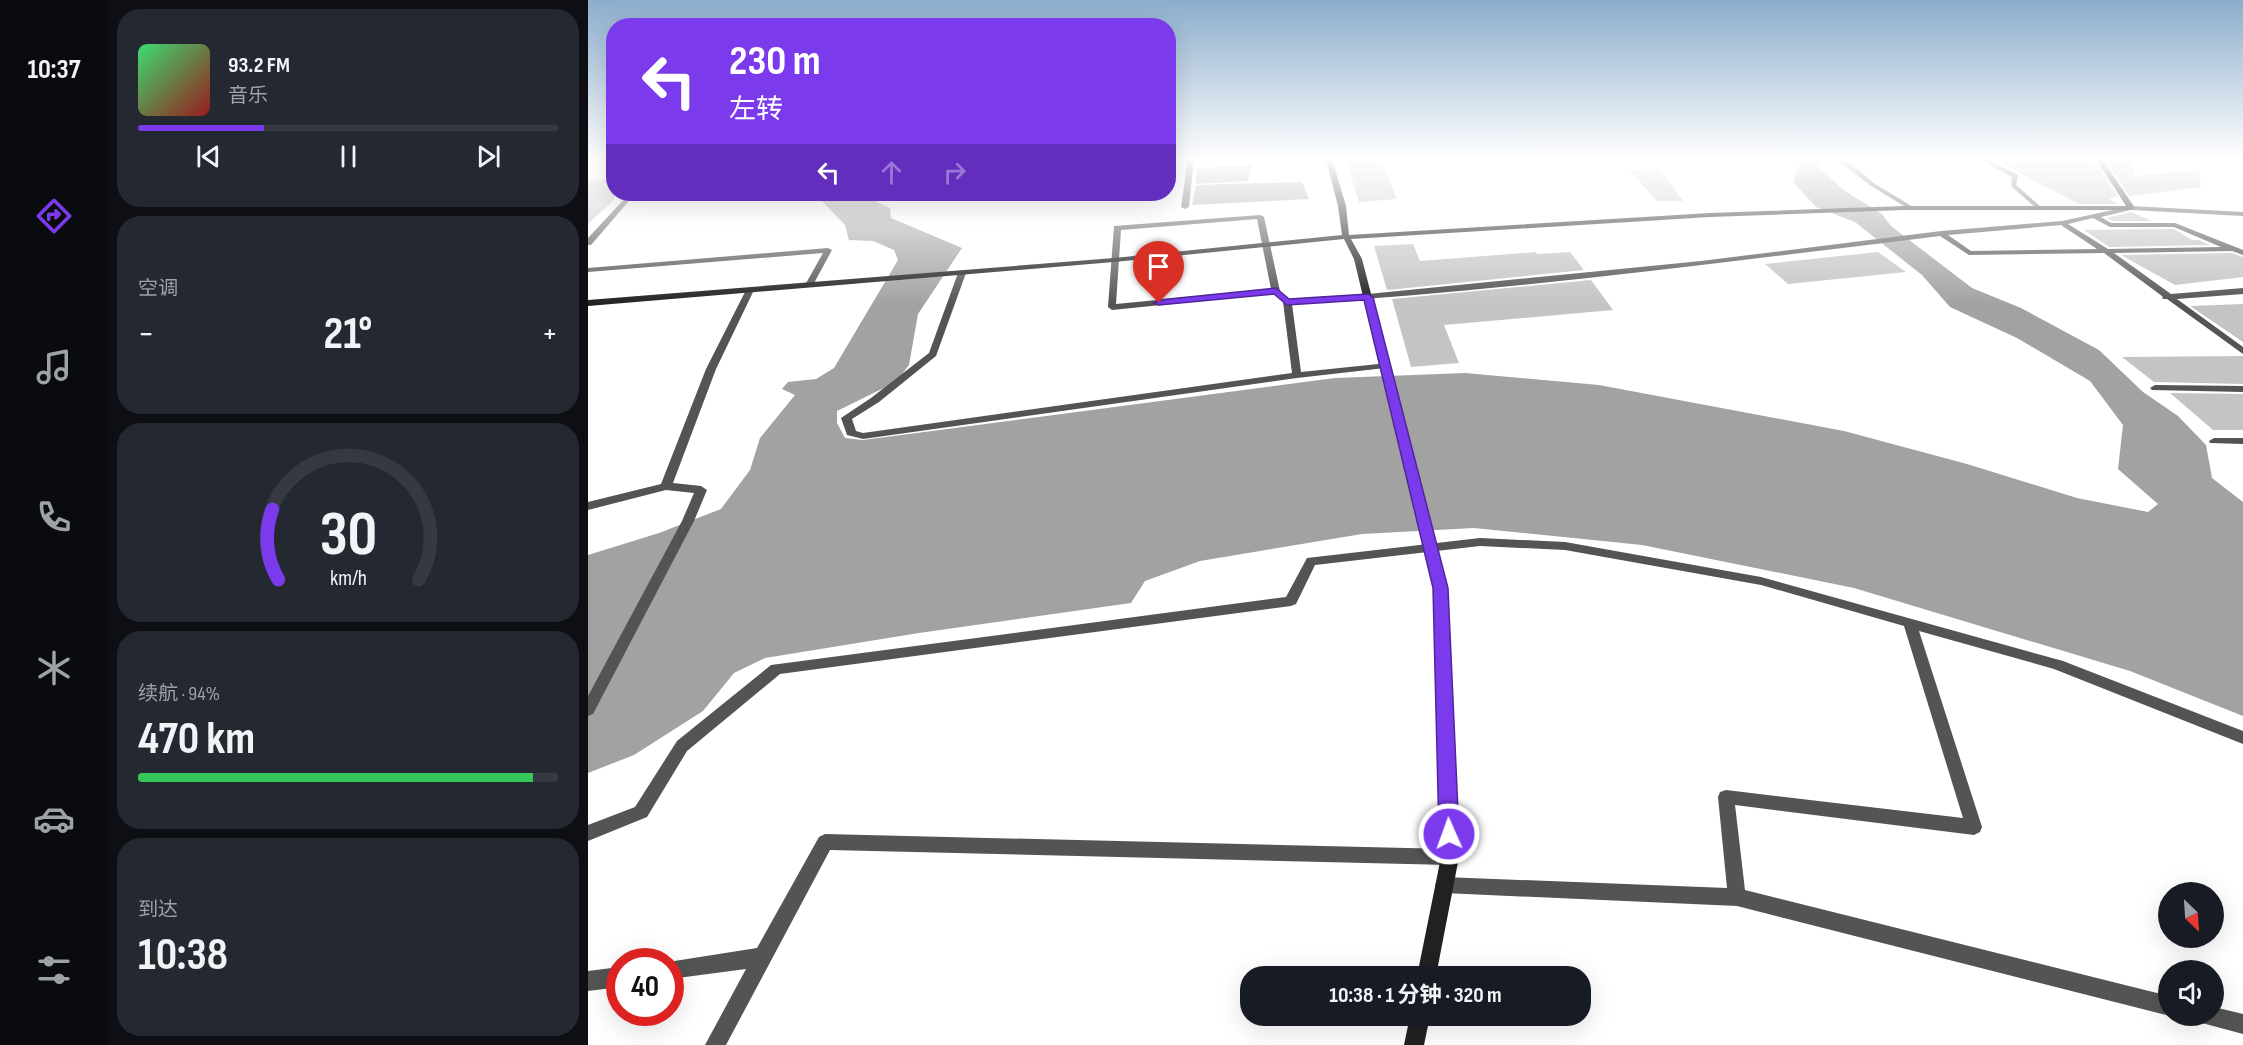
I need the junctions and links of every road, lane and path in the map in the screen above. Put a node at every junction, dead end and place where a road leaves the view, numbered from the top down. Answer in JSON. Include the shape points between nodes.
{"nodes":[{"id":1,"x":620,"y":208,"type":"edge"},
{"id":2,"x":1342,"y":208,"type":"edge"},
{"id":3,"x":1907,"y":208,"type":"joint"},
{"id":4,"x":2039,"y":208,"type":"joint"},
{"id":5,"x":2131,"y":208,"type":"junction"},
{"id":6,"x":2243,"y":214,"type":"edge"},
{"id":7,"x":2094,"y":216,"type":"junction"},
{"id":8,"x":2062,"y":223,"type":"junction"},
{"id":9,"x":1941,"y":233,"type":"junction"},
{"id":10,"x":1346,"y":237,"type":"junction"},
{"id":11,"x":588,"y":243,"type":"edge"},
{"id":12,"x":1265,"y":246,"type":"junction"},
{"id":13,"x":2234,"y":249,"type":"junction"},
{"id":14,"x":2106,"y":251,"type":"junction"},
{"id":15,"x":2243,"y":253,"type":"edge"},
{"id":16,"x":1114,"y":260,"type":"junction"},
{"id":17,"x":588,"y":270,"type":"edge"},
{"id":18,"x":962,"y":273,"type":"junction"},
{"id":19,"x":809,"y":285,"type":"junction"},
{"id":20,"x":750,"y":290,"type":"junction"},
{"id":21,"x":1276,"y":291,"type":"junction"},
{"id":22,"x":2243,"y":291,"type":"edge"},
{"id":23,"x":1368,"y":297,"type":"junction"},
{"id":24,"x":2166,"y":297,"type":"junction"},
{"id":25,"x":1287,"y":302,"type":"junction"},
{"id":26,"x":588,"y":303,"type":"edge"},
{"id":27,"x":2243,"y":351,"type":"edge"},
{"id":28,"x":1385,"y":368,"type":"junction"},
{"id":29,"x":1297,"y":375,"type":"junction"},
{"id":30,"x":2155,"y":388,"type":"dead end"},
{"id":31,"x":2243,"y":389,"type":"edge"},
{"id":32,"x":2214,"y":441,"type":"dead end"},
{"id":33,"x":2243,"y":441,"type":"edge"},
{"id":34,"x":666,"y":486,"type":"junction"},
{"id":35,"x":588,"y":506,"type":"edge"},
{"id":36,"x":1430,"y":548,"type":"junction"},
{"id":37,"x":1910,"y":623,"type":"junction"},
{"id":38,"x":588,"y":710,"type":"edge"},
{"id":39,"x":2243,"y":738,"type":"edge"},
{"id":40,"x":588,"y":833,"type":"edge"},
{"id":41,"x":1450,"y":857,"type":"junction"},
{"id":42,"x":1444,"y":885,"type":"junction"},
{"id":43,"x":1737,"y":897,"type":"junction"},
{"id":44,"x":763,"y":957,"type":"junction"},
{"id":45,"x":1429,"y":966,"type":"edge"},
{"id":46,"x":684,"y":968,"type":"edge"},
{"id":47,"x":606,"y":979,"type":"edge"},
{"id":48,"x":588,"y":981,"type":"edge"},
{"id":49,"x":2158,"y":1003,"type":"edge"},
{"id":50,"x":2224,"y":1020,"type":"edge"},
{"id":51,"x":2243,"y":1024,"type":"edge"},
{"id":52,"x":1418,"y":1026,"type":"edge"},
{"id":53,"x":716,"y":1045,"type":"edge"},
{"id":54,"x":1414,"y":1045,"type":"edge"}],
"edges":[{"from":1,"to":11,"type":"street"},
{"from":2,"to":10,"type":"street"},
{"from":3,"to":4,"type":"street"},
{"from":3,"to":10,"type":"street","via":[[1710,215]]},
{"from":4,"to":5,"type":"street"},
{"from":5,"to":6,"type":"street"},
{"from":5,"to":7,"type":"street"},
{"from":7,"to":8,"type":"street"},
{"from":7,"to":13,"type":"street","via":[[2110,225],[2175,225]]},
{"from":8,"to":9,"type":"street"},
{"from":8,"to":14,"type":"street"},
{"from":9,"to":14,"type":"street","via":[[1969,253]]},
{"from":9,"to":23,"type":"street","via":[[1701,263]]},
{"from":10,"to":12,"type":"street"},
{"from":10,"to":23,"type":"street","via":[[1358,259]]},
{"from":12,"to":16,"type":"street"},
{"from":12,"to":16,"type":"street","via":[[1260,217],[1117,228]]},
{"from":12,"to":21,"type":"street"},
{"from":13,"to":14,"type":"street"},
{"from":13,"to":15,"type":"street"},
{"from":14,"to":24,"type":"street"},
{"from":16,"to":18,"type":"street"},
{"from":16,"to":21,"type":"street","via":[[1112,307]]},
{"from":17,"to":19,"type":"street","via":[[828,250]]},
{"from":18,"to":19,"type":"street"},
{"from":18,"to":29,"type":"street","via":[[933,354],[875,400],[846,417],[851,433],[863,436]]},
{"from":19,"to":20,"type":"street"},
{"from":20,"to":26,"type":"street"},
{"from":20,"to":34,"type":"street","via":[[711,369]]},
{"from":21,"to":25,"type":"street"},
{"from":22,"to":24,"type":"street"},
{"from":23,"to":25,"type":"street"},
{"from":23,"to":28,"type":"street"},
{"from":24,"to":27,"type":"street"},
{"from":25,"to":29,"type":"street"},
{"from":28,"to":29,"type":"street"},
{"from":28,"to":36,"type":"street"},
{"from":30,"to":31,"type":"street"},
{"from":32,"to":33,"type":"street"},
{"from":34,"to":35,"type":"street"},
{"from":34,"to":38,"type":"street","via":[[700,490],[688,521]]},
{"from":36,"to":37,"type":"street","via":[[1480,542],[1565,546],[1761,581]]},
{"from":36,"to":40,"type":"street","via":[[1311,561],[1291,601],[776,669],[682,746],[641,812]]},
{"from":36,"to":41,"type":"street","via":[[1440,588]]},
{"from":37,"to":39,"type":"street","via":[[2058,665]]},
{"from":37,"to":43,"type":"street","via":[[1974,827],[1726,797]]},
{"from":41,"to":42,"type":"street"},
{"from":41,"to":44,"type":"street","via":[[825,842]]},
{"from":42,"to":43,"type":"street"},
{"from":42,"to":45,"type":"street"},
{"from":43,"to":49,"type":"street"},
{"from":44,"to":46,"type":"street"},
{"from":44,"to":53,"type":"street"},
{"from":47,"to":48,"type":"street"},
{"from":50,"to":51,"type":"street"},
{"from":52,"to":54,"type":"street"}]}
